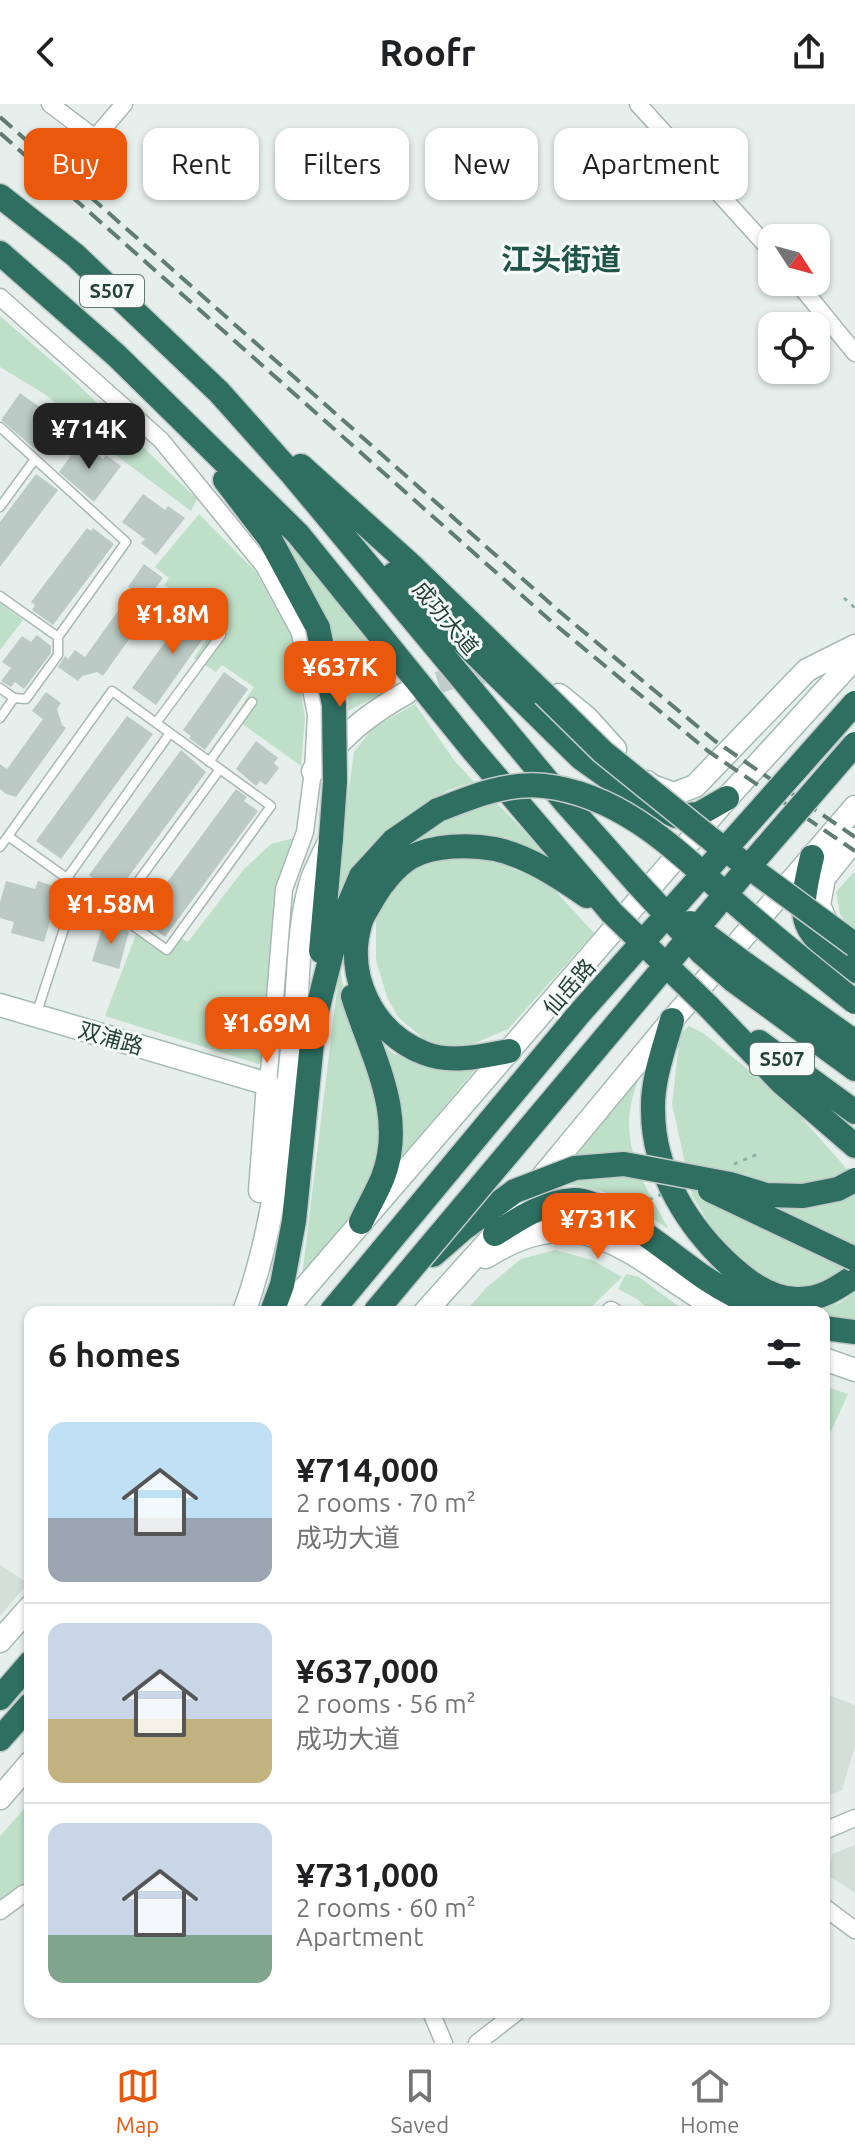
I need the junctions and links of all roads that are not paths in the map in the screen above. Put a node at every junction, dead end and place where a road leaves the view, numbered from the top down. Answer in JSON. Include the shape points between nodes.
{"nodes":[{"id":1,"x":50,"y":104,"type":"edge"},
{"id":2,"x":124,"y":104,"type":"edge"},
{"id":3,"x":638,"y":104,"type":"edge"},
{"id":4,"x":0,"y":186,"type":"edge"},
{"id":5,"x":0,"y":196,"type":"edge"},
{"id":6,"x":758,"y":237,"type":"edge"},
{"id":7,"x":0,"y":253,"type":"edge"},
{"id":8,"x":75,"y":255,"type":"junction"},
{"id":9,"x":0,"y":270,"type":"edge"},
{"id":10,"x":808,"y":296,"type":"edge"},
{"id":11,"x":0,"y":297,"type":"edge"},
{"id":12,"x":855,"y":353,"type":"edge"},
{"id":13,"x":116,"y":355,"type":"junction"},
{"id":14,"x":219,"y":392,"type":"junction"},
{"id":15,"x":0,"y":427,"type":"edge"},
{"id":16,"x":193,"y":431,"type":"junction"},
{"id":17,"x":35,"y":459,"type":"junction"},
{"id":18,"x":292,"y":474,"type":"junction"},
{"id":19,"x":0,"y":507,"type":"edge"},
{"id":20,"x":0,"y":596,"type":"edge"},
{"id":21,"x":221,"y":635,"type":"dead end"},
{"id":22,"x":58,"y":637,"type":"junction"},
{"id":23,"x":855,"y":646,"type":"edge"},
{"id":24,"x":855,"y":658,"type":"edge"},
{"id":25,"x":0,"y":688,"type":"edge"},
{"id":26,"x":406,"y":693,"type":"tunnel mouth"},
{"id":27,"x":549,"y":693,"type":"junction"},
{"id":28,"x":14,"y":698,"type":"junction"},
{"id":29,"x":252,"y":702,"type":"dead end"},
{"id":30,"x":855,"y":703,"type":"edge"},
{"id":31,"x":0,"y":718,"type":"edge"},
{"id":32,"x":156,"y":723,"type":"junction"},
{"id":33,"x":170,"y":733,"type":"junction"},
{"id":34,"x":855,"y":744,"type":"edge"},
{"id":35,"x":209,"y":762,"type":"junction"},
{"id":36,"x":220,"y":769,"type":"junction"},
{"id":37,"x":313,"y":771,"type":"junction"},
{"id":38,"x":727,"y":798,"type":"junction"},
{"id":39,"x":855,"y":807,"type":"edge"},
{"id":40,"x":8,"y":836,"type":"junction"},
{"id":41,"x":331,"y":838,"type":"junction"},
{"id":42,"x":855,"y":839,"type":"edge"},
{"id":43,"x":0,"y":847,"type":"edge"},
{"id":44,"x":812,"y":857,"type":"junction"},
{"id":45,"x":361,"y":876,"type":"junction"},
{"id":46,"x":67,"y":878,"type":"junction"},
{"id":47,"x":78,"y":886,"type":"junction"},
{"id":48,"x":115,"y":913,"type":"junction"},
{"id":49,"x":612,"y":913,"type":"junction"},
{"id":50,"x":855,"y":945,"type":"edge"},
{"id":51,"x":855,"y":952,"type":"edge"},
{"id":52,"x":855,"y":971,"type":"edge"},
{"id":53,"x":739,"y":972,"type":"junction"},
{"id":54,"x":855,"y":1002,"type":"edge"},
{"id":55,"x":0,"y":1005,"type":"edge"},
{"id":56,"x":708,"y":1006,"type":"junction"},
{"id":57,"x":36,"y":1015,"type":"junction"},
{"id":58,"x":672,"y":1020,"type":"junction"},
{"id":59,"x":314,"y":1023,"type":"junction"},
{"id":60,"x":855,"y":1042,"type":"edge"},
{"id":61,"x":509,"y":1051,"type":"junction"},
{"id":62,"x":855,"y":1069,"type":"edge"},
{"id":63,"x":268,"y":1084,"type":"junction"},
{"id":64,"x":855,"y":1112,"type":"edge"},
{"id":65,"x":855,"y":1146,"type":"edge"},
{"id":66,"x":855,"y":1180,"type":"edge"},
{"id":67,"x":673,"y":1182,"type":"junction"},
{"id":68,"x":361,"y":1222,"type":"junction"},
{"id":69,"x":495,"y":1234,"type":"junction"},
{"id":70,"x":855,"y":1259,"type":"edge"},
{"id":71,"x":260,"y":1263,"type":"junction"},
{"id":72,"x":461,"y":1273,"type":"junction"},
{"id":73,"x":855,"y":1276,"type":"edge"},
{"id":74,"x":407,"y":1277,"type":"junction"},
{"id":75,"x":246,"y":1306,"type":"edge"},
{"id":76,"x":274,"y":1306,"type":"edge"},
{"id":77,"x":289,"y":1306,"type":"edge"},
{"id":78,"x":336,"y":1306,"type":"edge"},
{"id":79,"x":380,"y":1306,"type":"edge"},
{"id":80,"x":431,"y":1306,"type":"edge"},
{"id":81,"x":715,"y":1306,"type":"edge"},
{"id":82,"x":754,"y":1306,"type":"edge"},
{"id":83,"x":830,"y":1329,"type":"edge"},
{"id":84,"x":855,"y":1332,"type":"edge"},
{"id":85,"x":830,"y":1361,"type":"edge"},
{"id":86,"x":855,"y":1370,"type":"edge"},
{"id":87,"x":24,"y":1614,"type":"edge"},
{"id":88,"x":0,"y":1641,"type":"edge"},
{"id":89,"x":24,"y":1670,"type":"edge"},
{"id":90,"x":0,"y":1698,"type":"edge"},
{"id":91,"x":24,"y":1712,"type":"edge"},
{"id":92,"x":0,"y":1739,"type":"edge"},
{"id":93,"x":24,"y":1770,"type":"edge"},
{"id":94,"x":0,"y":1798,"type":"edge"},
{"id":95,"x":855,"y":1818,"type":"edge"},
{"id":96,"x":830,"y":1828,"type":"edge"},
{"id":97,"x":24,"y":1894,"type":"edge"},
{"id":98,"x":0,"y":1911,"type":"edge"},
{"id":99,"x":830,"y":1911,"type":"edge"},
{"id":100,"x":855,"y":1930,"type":"edge"},
{"id":101,"x":434,"y":2018,"type":"edge"},
{"id":102,"x":509,"y":2018,"type":"edge"},
{"id":103,"x":444,"y":2043,"type":"edge"},
{"id":104,"x":477,"y":2043,"type":"edge"}],
"edges":[{"from":1,"to":2,"type":"street","via":[[95,138]]},
{"from":3,"to":6,"type":"street"},
{"from":4,"to":8,"type":"highway"},
{"from":5,"to":8,"type":"highway","name":"成功大道","number":"S507"},
{"from":7,"to":13,"type":"highway","number":"S507"},
{"from":8,"to":14,"type":"highway","name":"成功大道","number":"S507"},
{"from":9,"to":13,"type":"highway"},
{"from":10,"to":12,"type":"street"},
{"from":11,"to":37,"type":"street","via":[[161,440],[264,566],[300,633],[316,715]]},
{"from":13,"to":16,"type":"highway","number":"S507"},
{"from":14,"to":18,"type":"highway","name":"成功大道","number":"S507"},
{"from":14,"to":27,"type":"highway"},
{"from":15,"to":17,"type":"lane"},
{"from":16,"to":41,"type":"highway","bridge":true,"via":[[270,539],[318,628],[334,705]]},
{"from":16,"to":49,"type":"highway","number":"S507","via":[[298,534]]},
{"from":17,"to":19,"type":"lane"},
{"from":17,"to":22,"type":"lane","via":[[126,542]]},
{"from":18,"to":38,"type":"highway","via":[[581,758],[640,800],[676,816],[699,814]]},
{"from":18,"to":53,"type":"highway","name":"成功大道","number":"S507","bridge":true,"via":[[637,883],[702,953]]},
{"from":20,"to":22,"type":"lane"},
{"from":21,"to":32,"type":"lane"},
{"from":22,"to":28,"type":"lane","via":[[58,655],[26,699]]},
{"from":23,"to":27,"type":"main road","via":[[807,670],[695,786],[674,794],[652,786],[587,718]]},
{"from":24,"to":38,"type":"main road"},
{"from":25,"to":28,"type":"lane"},
{"from":26,"to":37,"type":"main road","via":[[370,713]]},
{"from":27,"to":50,"type":"highway","bridge":true,"via":[[603,752]]},
{"from":28,"to":31,"type":"lane"},
{"from":29,"to":35,"type":"lane"},
{"from":30,"to":78,"type":"highway","name":"仙岳路","bridge":true,"via":[[578,1015]]},
{"from":32,"to":33,"type":"lane"},
{"from":32,"to":40,"type":"lane","via":[[112,691]]},
{"from":33,"to":35,"type":"lane"},
{"from":33,"to":46,"type":"lane"},
{"from":34,"to":74,"type":"highway","bridge":true},
{"from":35,"to":36,"type":"lane"},
{"from":36,"to":48,"type":"lane"},
{"from":36,"to":48,"type":"lane","via":[[271,806],[167,950]]},
{"from":37,"to":63,"type":"street","via":[[305,832],[284,889]]},
{"from":38,"to":61,"type":"main road"},
{"from":39,"to":44,"type":"main road"},
{"from":40,"to":43,"type":"lane"},
{"from":40,"to":46,"type":"lane"},
{"from":41,"to":59,"type":"highway"},
{"from":41,"to":71,"type":"main road","via":[[306,906],[290,1071]]},
{"from":42,"to":51,"type":"main road","via":[[824,878],[819,905],[833,937]]},
{"from":44,"to":52,"type":"highway","via":[[802,900],[807,928]]},
{"from":44,"to":58,"type":"main road"},
{"from":45,"to":54,"type":"highway","bridge":true,"via":[[393,841],[438,810],[488,790],[543,786],[601,801],[648,826]]},
{"from":45,"to":59,"type":"highway","via":[[337,932]]},
{"from":45,"to":68,"type":"highway","via":[[345,950],[350,987],[390,1106],[391,1141],[384,1175]]},
{"from":46,"to":47,"type":"lane"},
{"from":47,"to":48,"type":"lane"},
{"from":47,"to":57,"type":"lane"},
{"from":49,"to":56,"type":"highway","number":"S507","bridge":true},
{"from":49,"to":61,"type":"highway","via":[[555,875],[496,849],[435,849],[410,858],[380,886],[360,923],[356,966],[362,993],[377,1017],[397,1039],[427,1055],[463,1059]]},
{"from":53,"to":60,"type":"highway"},
{"from":53,"to":62,"type":"highway","name":"成功大道","number":"S507"},
{"from":55,"to":57,"type":"main road","name":"双浦路"},
{"from":56,"to":64,"type":"highway","number":"S507"},
{"from":56,"to":65,"type":"highway","via":[[782,1083]]},
{"from":57,"to":63,"type":"main road","name":"双浦路"},
{"from":58,"to":69,"type":"main road"},
{"from":58,"to":73,"type":"highway","via":[[653,1110],[671,1188],[690,1222],[746,1280],[775,1295],[799,1299],[830,1294]]},
{"from":59,"to":76,"type":"highway","via":[[294,1221]]},
{"from":61,"to":68,"type":"main road"},
{"from":63,"to":71,"type":"main road","via":[[258,1215]]},
{"from":66,"to":67,"type":"highway","bridge":true,"via":[[803,1196]]},
{"from":67,"to":70,"type":"highway","bridge":true},
{"from":67,"to":74,"type":"highway","bridge":true,"via":[[624,1164],[575,1168],[515,1191]]},
{"from":68,"to":77,"type":"main road"},
{"from":69,"to":72,"type":"main road"},
{"from":69,"to":82,"type":"highway","via":[[537,1208],[576,1200],[605,1208]]},
{"from":71,"to":75,"type":"main road"},
{"from":72,"to":80,"type":"main road"},
{"from":72,"to":81,"type":"main road","via":[[508,1243],[564,1230],[600,1236]]},
{"from":74,"to":79,"type":"highway","bridge":true},
{"from":83,"to":84,"type":"highway"},
{"from":85,"to":86,"type":"main road"},
{"from":87,"to":88,"type":"main road"},
{"from":89,"to":90,"type":"highway"},
{"from":91,"to":92,"type":"highway"},
{"from":93,"to":94,"type":"main road"},
{"from":95,"to":96,"type":"street"},
{"from":97,"to":98,"type":"street"},
{"from":99,"to":100,"type":"street"},
{"from":101,"to":103,"type":"street"},
{"from":102,"to":104,"type":"street"}]}
